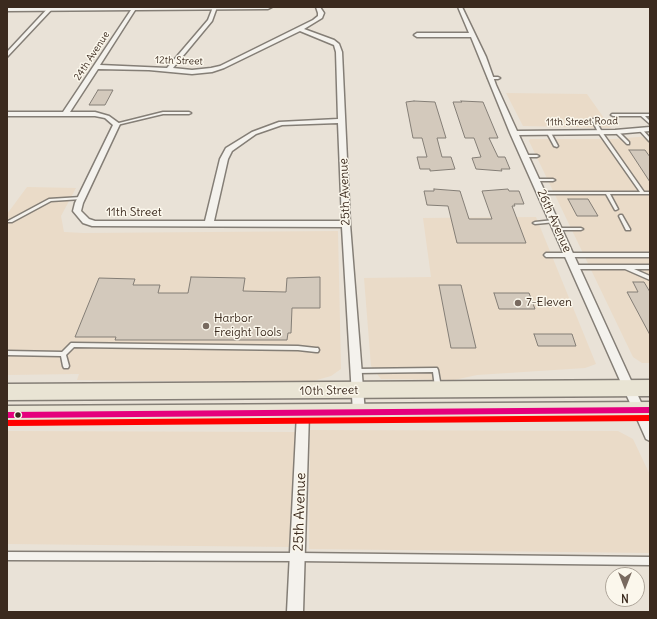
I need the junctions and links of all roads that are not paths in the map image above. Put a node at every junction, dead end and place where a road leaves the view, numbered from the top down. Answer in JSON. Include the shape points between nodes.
{"nodes":[{"id":1,"x":268,"y":7,"type":"edge"},
{"id":2,"x":318,"y":7,"type":"edge"},
{"id":3,"x":460,"y":7,"type":"edge"},
{"id":4,"x":51,"y":8,"type":"edge"},
{"id":5,"x":134,"y":8,"type":"edge"},
{"id":6,"x":215,"y":8,"type":"junction"},
{"id":7,"x":7,"y":9,"type":"edge"},
{"id":8,"x":300,"y":29,"type":"junction"},
{"id":9,"x":473,"y":32,"type":"junction"},
{"id":10,"x":417,"y":35,"type":"dead end"},
{"id":11,"x":7,"y":55,"type":"edge"},
{"id":12,"x":95,"y":67,"type":"junction"},
{"id":13,"x":168,"y":70,"type":"junction"},
{"id":14,"x":189,"y":113,"type":"dead end"},
{"id":15,"x":7,"y":114,"type":"edge"},
{"id":16,"x":65,"y":114,"type":"junction"},
{"id":17,"x":650,"y":114,"type":"edge"},
{"id":18,"x":613,"y":115,"type":"dead end"},
{"id":19,"x":642,"y":115,"type":"junction"},
{"id":20,"x":594,"y":120,"type":"dead end"},
{"id":21,"x":341,"y":121,"type":"junction"},
{"id":22,"x":650,"y":123,"type":"edge"},
{"id":23,"x":117,"y":124,"type":"junction"},
{"id":24,"x":650,"y":129,"type":"edge"},
{"id":25,"x":641,"y":130,"type":"junction"},
{"id":26,"x":600,"y":132,"type":"junction"},
{"id":27,"x":617,"y":132,"type":"junction"},
{"id":28,"x":514,"y":133,"type":"junction"},
{"id":29,"x":549,"y":133,"type":"junction"},
{"id":30,"x":650,"y":140,"type":"edge"},
{"id":31,"x":628,"y":143,"type":"dead end"},
{"id":32,"x":556,"y":146,"type":"dead end"},
{"id":33,"x":525,"y":156,"type":"junction"},
{"id":34,"x":537,"y":156,"type":"dead end"},
{"id":35,"x":535,"y":180,"type":"junction"},
{"id":36,"x":553,"y":180,"type":"dead end"},
{"id":37,"x":541,"y":193,"type":"junction"},
{"id":38,"x":607,"y":193,"type":"junction"},
{"id":39,"x":643,"y":193,"type":"junction"},
{"id":40,"x":650,"y":193,"type":"edge"},
{"id":41,"x":81,"y":198,"type":"junction"},
{"id":42,"x":616,"y":209,"type":"dead end"},
{"id":43,"x":621,"y":216,"type":"dead end"},
{"id":44,"x":10,"y":221,"type":"dead end"},
{"id":45,"x":209,"y":224,"type":"junction"},
{"id":46,"x":346,"y":224,"type":"junction"},
{"id":47,"x":535,"y":224,"type":"dead end"},
{"id":48,"x":556,"y":225,"type":"junction"},
{"id":49,"x":581,"y":229,"type":"dead end"},
{"id":50,"x":628,"y":229,"type":"dead end"},
{"id":51,"x":569,"y":255,"type":"junction"},
{"id":52,"x":650,"y":255,"type":"edge"},
{"id":53,"x":546,"y":256,"type":"dead end"},
{"id":54,"x":574,"y":266,"type":"junction"},
{"id":55,"x":626,"y":266,"type":"junction"},
{"id":56,"x":650,"y":267,"type":"edge"},
{"id":57,"x":650,"y":278,"type":"edge"},
{"id":58,"x":316,"y":350,"type":"dead end"},
{"id":59,"x":7,"y":354,"type":"edge"},
{"id":60,"x":63,"y":354,"type":"junction"},
{"id":61,"x":66,"y":366,"type":"dead end"},
{"id":62,"x":356,"y":371,"type":"junction"},
{"id":63,"x":629,"y":388,"type":"junction"},
{"id":64,"x":650,"y":388,"type":"edge"},
{"id":65,"x":357,"y":390,"type":"junction"},
{"id":66,"x":439,"y":390,"type":"junction"},
{"id":67,"x":7,"y":392,"type":"edge"},
{"id":68,"x":644,"y":410,"type":"edge"},
{"id":69,"x":303,"y":413,"type":"junction"},
{"id":70,"x":358,"y":413,"type":"junction"},
{"id":71,"x":7,"y":415,"type":"edge"},
{"id":72,"x":650,"y":435,"type":"edge"},
{"id":73,"x":7,"y":556,"type":"edge"},
{"id":74,"x":298,"y":557,"type":"junction"},
{"id":75,"x":650,"y":561,"type":"edge"},
{"id":76,"x":295,"y":612,"type":"edge"}],
"edges":[{"from":1,"to":6,"type":"street"},
{"from":2,"to":8,"type":"street","via":[[321,13],[318,19]]},
{"from":3,"to":9,"type":"street","name":"26th Avenue"},
{"from":4,"to":5,"type":"street"},
{"from":4,"to":7,"type":"street"},
{"from":4,"to":11,"type":"street"},
{"from":5,"to":6,"type":"street"},
{"from":5,"to":12,"type":"street","name":"24th Avenue"},
{"from":6,"to":13,"type":"street","via":[[210,20]]},
{"from":8,"to":13,"type":"street","name":"12th Street","via":[[222,67],[192,72]]},
{"from":8,"to":21,"type":"street","name":"25th Avenue","via":[[332,41],[338,47]]},
{"from":9,"to":10,"type":"street"},
{"from":9,"to":28,"type":"street","name":"26th Avenue","via":[[494,78]]},
{"from":12,"to":13,"type":"street","name":"12th Street"},
{"from":12,"to":16,"type":"street","name":"24th Avenue"},
{"from":14,"to":23,"type":"lane","via":[[163,113]]},
{"from":15,"to":16,"type":"street"},
{"from":16,"to":23,"type":"street","via":[[95,114],[107,117]]},
{"from":17,"to":19,"type":"lane"},
{"from":18,"to":19,"type":"lane"},
{"from":19,"to":22,"type":"lane"},
{"from":20,"to":26,"type":"lane"},
{"from":21,"to":45,"type":"street","via":[[281,122],[254,133],[229,150],[224,159]]},
{"from":21,"to":46,"type":"street","name":"25th Avenue"},
{"from":23,"to":41,"type":"street","name":"11th Street"},
{"from":24,"to":25,"type":"street","name":"11th Street Road"},
{"from":25,"to":27,"type":"street","name":"11th Street Road"},
{"from":25,"to":30,"type":"lane"},
{"from":26,"to":27,"type":"street","name":"11th Street Road"},
{"from":26,"to":29,"type":"street","name":"11th Street Road"},
{"from":26,"to":39,"type":"lane"},
{"from":27,"to":31,"type":"lane"},
{"from":28,"to":29,"type":"street","name":"11th Street Road"},
{"from":28,"to":33,"type":"street","name":"26th Avenue"},
{"from":29,"to":32,"type":"lane"},
{"from":33,"to":34,"type":"lane"},
{"from":33,"to":35,"type":"street","name":"26th Avenue"},
{"from":35,"to":36,"type":"lane"},
{"from":35,"to":37,"type":"street","name":"26th Avenue"},
{"from":37,"to":38,"type":"lane"},
{"from":37,"to":48,"type":"street","name":"26th Avenue"},
{"from":38,"to":39,"type":"lane"},
{"from":38,"to":42,"type":"lane"},
{"from":39,"to":40,"type":"lane"},
{"from":41,"to":44,"type":"lane","via":[[50,200]]},
{"from":41,"to":45,"type":"street","name":"11th Street","via":[[77,211],[86,221],[95,224]]},
{"from":43,"to":50,"type":"lane"},
{"from":45,"to":46,"type":"street","name":"11th Street"},
{"from":46,"to":62,"type":"street","name":"25th Avenue"},
{"from":47,"to":48,"type":"lane"},
{"from":48,"to":49,"type":"lane"},
{"from":48,"to":51,"type":"street","name":"26th Avenue"},
{"from":51,"to":52,"type":"lane"},
{"from":51,"to":53,"type":"lane"},
{"from":51,"to":54,"type":"street","name":"26th Avenue"},
{"from":54,"to":55,"type":"lane"},
{"from":54,"to":63,"type":"street","name":"26th Avenue"},
{"from":55,"to":56,"type":"lane"},
{"from":55,"to":57,"type":"lane"},
{"from":58,"to":60,"type":"lane","via":[[73,345]]},
{"from":59,"to":60,"type":"lane"},
{"from":60,"to":61,"type":"lane"},
{"from":62,"to":65,"type":"street","name":"25th Avenue"},
{"from":62,"to":66,"type":"lane","via":[[435,370]]},
{"from":63,"to":64,"type":"main road","name":"10th Street"},
{"from":63,"to":66,"type":"main road","name":"10th Street"},
{"from":63,"to":68,"type":"street","name":"26th Avenue"},
{"from":65,"to":66,"type":"main road","name":"10th Street"},
{"from":65,"to":67,"type":"main road","name":"10th Street"},
{"from":65,"to":70,"type":"street","name":"25th Avenue"},
{"from":68,"to":70,"type":"main road","name":"10th Street"},
{"from":68,"to":72,"type":"street","name":"26th Avenue"},
{"from":69,"to":70,"type":"main road","name":"10th Street"},
{"from":69,"to":71,"type":"main road","name":"10th Street"},
{"from":69,"to":74,"type":"street","name":"25th Avenue"},
{"from":73,"to":74,"type":"lane"},
{"from":74,"to":75,"type":"lane"},
{"from":74,"to":76,"type":"street","name":"25th Avenue"}]}
